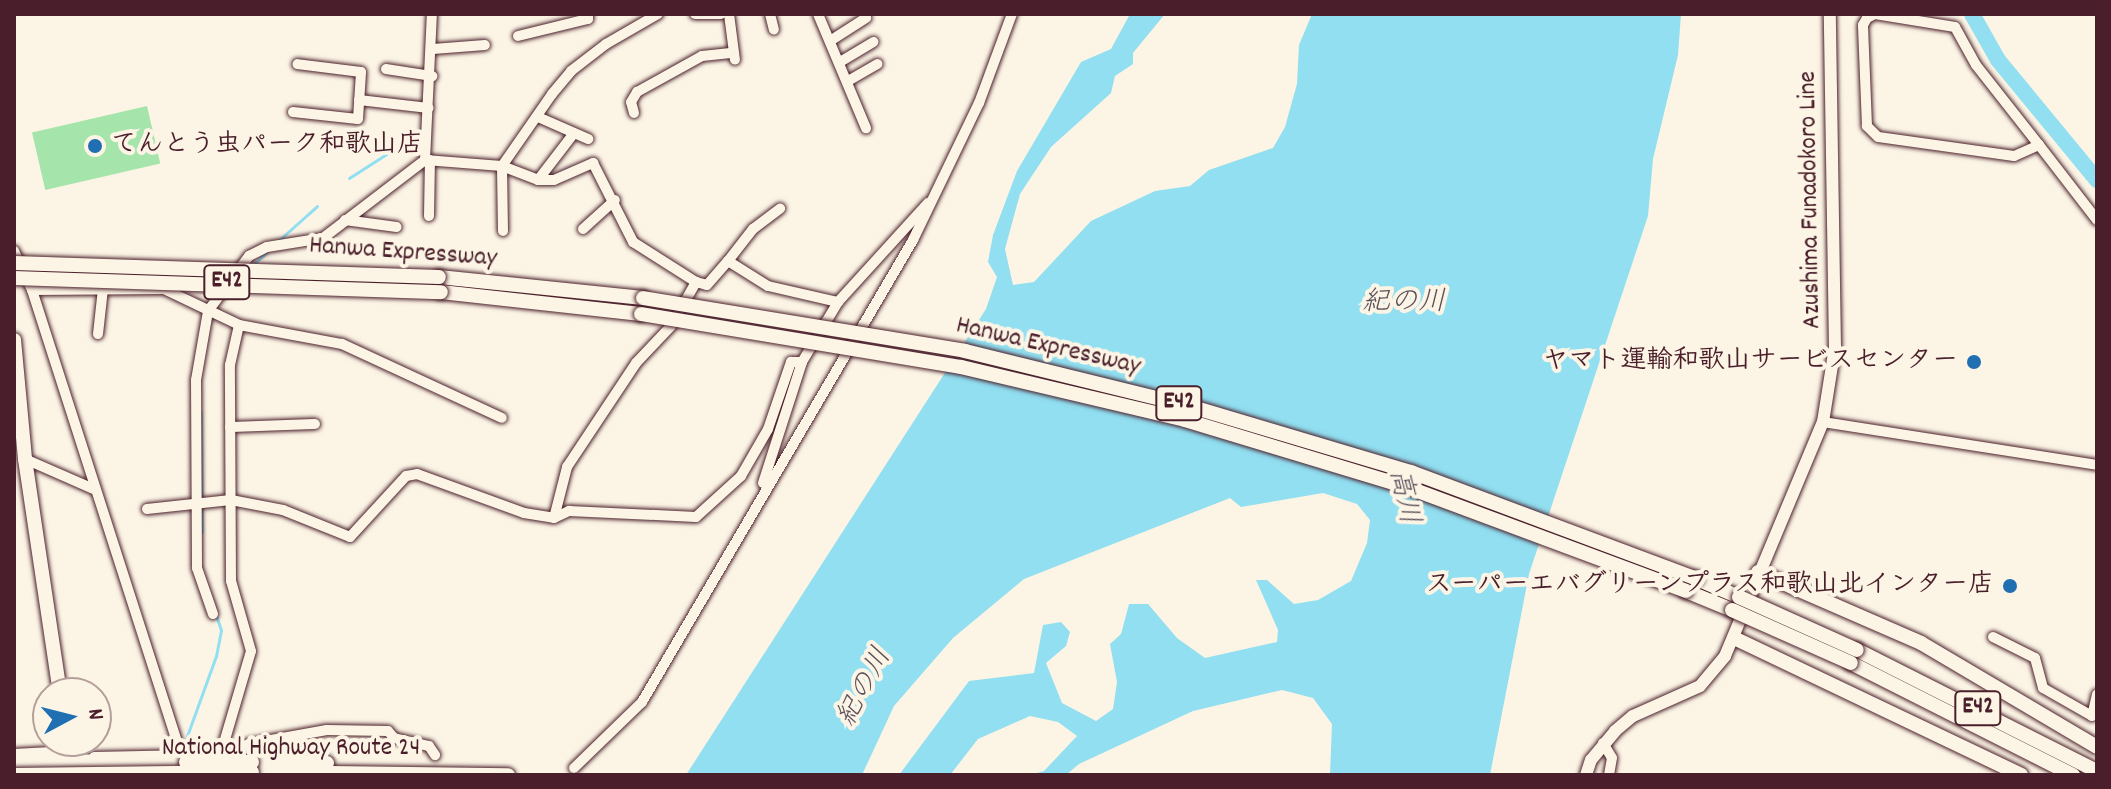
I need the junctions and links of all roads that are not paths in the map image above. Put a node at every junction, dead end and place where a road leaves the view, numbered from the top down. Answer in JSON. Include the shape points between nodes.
{"nodes":[{"id":1,"x":432,"y":14,"type":"edge"},
{"id":2,"x":588,"y":14,"type":"edge"},
{"id":3,"x":658,"y":14,"type":"edge"},
{"id":4,"x":695,"y":14,"type":"edge"},
{"id":5,"x":721,"y":14,"type":"edge"},
{"id":6,"x":729,"y":14,"type":"edge"},
{"id":7,"x":770,"y":14,"type":"edge"},
{"id":8,"x":818,"y":14,"type":"edge"},
{"id":9,"x":1001,"y":14,"type":"edge"},
{"id":10,"x":1012,"y":14,"type":"edge"},
{"id":11,"x":1830,"y":14,"type":"edge"},
{"id":12,"x":866,"y":18,"type":"dead end"},
{"id":13,"x":1008,"y":26,"type":"junction"},
{"id":14,"x":774,"y":30,"type":"dead end"},
{"id":15,"x":518,"y":36,"type":"dead end"},
{"id":16,"x":830,"y":41,"type":"junction"},
{"id":17,"x":873,"y":42,"type":"dead end"},
{"id":18,"x":485,"y":45,"type":"dead end"},
{"id":19,"x":433,"y":49,"type":"junction"},
{"id":20,"x":840,"y":62,"type":"junction"},
{"id":21,"x":297,"y":64,"type":"dead end"},
{"id":22,"x":878,"y":64,"type":"dead end"},
{"id":23,"x":386,"y":69,"type":"dead end"},
{"id":24,"x":429,"y":75,"type":"junction"},
{"id":25,"x":848,"y":81,"type":"junction"},
{"id":26,"x":359,"y":100,"type":"junction"},
{"id":27,"x":426,"y":108,"type":"junction"},
{"id":28,"x":293,"y":112,"type":"dead end"},
{"id":29,"x":634,"y":113,"type":"dead end"},
{"id":30,"x":538,"y":117,"type":"junction"},
{"id":31,"x":866,"y":128,"type":"dead end"},
{"id":32,"x":574,"y":133,"type":"junction"},
{"id":33,"x":588,"y":139,"type":"dead end"},
{"id":34,"x":2039,"y":145,"type":"junction"},
{"id":35,"x":428,"y":160,"type":"junction"},
{"id":36,"x":502,"y":166,"type":"junction"},
{"id":37,"x":538,"y":180,"type":"junction"},
{"id":38,"x":933,"y":199,"type":"junction"},
{"id":39,"x":615,"y":200,"type":"junction"},
{"id":40,"x":780,"y":209,"type":"dead end"},
{"id":41,"x":429,"y":216,"type":"dead end"},
{"id":42,"x":345,"y":220,"type":"junction"},
{"id":43,"x":2097,"y":220,"type":"edge"},
{"id":44,"x":397,"y":227,"type":"dead end"},
{"id":45,"x":583,"y":229,"type":"dead end"},
{"id":46,"x":503,"y":231,"type":"dead end"},
{"id":47,"x":14,"y":251,"type":"edge"},
{"id":48,"x":14,"y":261,"type":"edge"},
{"id":49,"x":728,"y":261,"type":"junction"},
{"id":50,"x":14,"y":278,"type":"edge"},
{"id":51,"x":696,"y":282,"type":"junction"},
{"id":52,"x":440,"y":285,"type":"junction"},
{"id":53,"x":103,"y":289,"type":"junction"},
{"id":54,"x":32,"y":290,"type":"junction"},
{"id":55,"x":838,"y":302,"type":"junction"},
{"id":56,"x":211,"y":312,"type":"junction"},
{"id":57,"x":239,"y":325,"type":"junction"},
{"id":58,"x":98,"y":334,"type":"dead end"},
{"id":59,"x":14,"y":340,"type":"edge"},
{"id":60,"x":802,"y":362,"type":"junction"},
{"id":61,"x":502,"y":418,"type":"dead end"},
{"id":62,"x":1823,"y":422,"type":"junction"},
{"id":63,"x":315,"y":424,"type":"dead end"},
{"id":64,"x":230,"y":427,"type":"junction"},
{"id":65,"x":20,"y":455,"type":"edge"},
{"id":66,"x":2097,"y":465,"type":"edge"},
{"id":67,"x":96,"y":490,"type":"junction"},
{"id":68,"x":231,"y":500,"type":"junction"},
{"id":69,"x":757,"y":501,"type":"junction"},
{"id":70,"x":202,"y":503,"type":"junction"},
{"id":71,"x":147,"y":509,"type":"dead end"},
{"id":72,"x":554,"y":518,"type":"junction"},
{"id":73,"x":1758,"y":572,"type":"junction"},
{"id":74,"x":1736,"y":603,"type":"junction"},
{"id":75,"x":213,"y":614,"type":"dead end"},
{"id":76,"x":1993,"y":637,"type":"dead end"},
{"id":77,"x":1734,"y":638,"type":"junction"},
{"id":78,"x":1854,"y":656,"type":"junction"},
{"id":79,"x":57,"y":677,"type":"edge"},
{"id":80,"x":2097,"y":695,"type":"edge"},
{"id":81,"x":1603,"y":743,"type":"junction"},
{"id":82,"x":2097,"y":747,"type":"edge"},
{"id":83,"x":221,"y":753,"type":"junction"},
{"id":84,"x":112,"y":754,"type":"edge"},
{"id":85,"x":435,"y":755,"type":"dead end"},
{"id":86,"x":44,"y":757,"type":"edge"},
{"id":87,"x":183,"y":757,"type":"junction"},
{"id":88,"x":14,"y":761,"type":"edge"},
{"id":89,"x":246,"y":766,"type":"edge"},
{"id":90,"x":574,"y":768,"type":"dead end"},
{"id":91,"x":2097,"y":771,"type":"edge"},
{"id":92,"x":14,"y":775,"type":"edge"},
{"id":93,"x":508,"y":775,"type":"edge"},
{"id":94,"x":1586,"y":775,"type":"edge"},
{"id":95,"x":1609,"y":775,"type":"edge"},
{"id":96,"x":2021,"y":775,"type":"edge"},
{"id":97,"x":2073,"y":775,"type":"edge"}],
"edges":[{"from":1,"to":19,"type":"street"},
{"from":2,"to":15,"type":"street","via":[[588,19]]},
{"from":3,"to":30,"type":"street","via":[[571,71]]},
{"from":4,"to":5,"type":"street"},
{"from":6,"to":29,"type":"street","via":[[734,56],[702,56],[637,92],[631,102]]},
{"from":7,"to":14,"type":"street"},
{"from":8,"to":16,"type":"street"},
{"from":9,"to":13,"type":"street"},
{"from":10,"to":13,"type":"street"},
{"from":11,"to":62,"type":"main road","name":"Azushima Funadokoro Line","via":[[1835,347]]},
{"from":12,"to":16,"type":"street"},
{"from":13,"to":38,"type":"street","via":[[979,103]]},
{"from":16,"to":20,"type":"street"},
{"from":17,"to":20,"type":"street"},
{"from":18,"to":19,"type":"street"},
{"from":19,"to":24,"type":"street"},
{"from":20,"to":25,"type":"street"},
{"from":21,"to":26,"type":"street","via":[[361,72]]},
{"from":22,"to":25,"type":"street"},
{"from":23,"to":24,"type":"street"},
{"from":24,"to":27,"type":"street"},
{"from":25,"to":31,"type":"street"},
{"from":26,"to":27,"type":"street"},
{"from":26,"to":28,"type":"street","via":[[358,119]]},
{"from":27,"to":35,"type":"street"},
{"from":30,"to":32,"type":"street"},
{"from":30,"to":36,"type":"street"},
{"from":32,"to":33,"type":"street"},
{"from":32,"to":37,"type":"street"},
{"from":34,"to":34,"type":"street","via":[[2014,156],[1878,137],[1867,126],[1867,18],[1875,14],[1955,27],[1976,65]]},
{"from":34,"to":43,"type":"street"},
{"from":35,"to":36,"type":"street"},
{"from":35,"to":41,"type":"street"},
{"from":35,"to":42,"type":"street"},
{"from":36,"to":37,"type":"street"},
{"from":36,"to":46,"type":"street"},
{"from":37,"to":39,"type":"street","via":[[554,180],[593,163]]},
{"from":38,"to":55,"type":"street"},
{"from":38,"to":69,"type":"street"},
{"from":39,"to":45,"type":"street"},
{"from":39,"to":51,"type":"street","via":[[633,242]]},
{"from":40,"to":49,"type":"street","via":[[753,229]]},
{"from":42,"to":44,"type":"street","via":[[352,225]]},
{"from":42,"to":56,"type":"street","via":[[317,242],[280,244],[249,256]]},
{"from":47,"to":54,"type":"street"},
{"from":48,"to":52,"type":"highway","name":"Hanwa Expressway","number":"E42","bridge":true},
{"from":49,"to":51,"type":"street","via":[[707,285]]},
{"from":49,"to":55,"type":"street","via":[[768,286]]},
{"from":50,"to":52,"type":"highway","name":"Hanwa Expressway","number":"E42","bridge":true},
{"from":51,"to":72,"type":"street","via":[[671,326],[636,363],[567,467]]},
{"from":52,"to":74,"type":"highway","name":"Hanwa Expressway","number":"E42","bridge":true,"via":[[945,364],[1185,420],[1404,486],[1686,591]]},
{"from":52,"to":74,"type":"highway","name":"Hanwa Expressway","number":"E42","bridge":true,"via":[[643,298],[965,351],[1189,406],[1411,472],[1697,579]]},
{"from":53,"to":54,"type":"street"},
{"from":53,"to":56,"type":"street","via":[[164,289]]},
{"from":53,"to":58,"type":"street"},
{"from":54,"to":67,"type":"street"},
{"from":55,"to":60,"type":"street"},
{"from":56,"to":57,"type":"street"},
{"from":56,"to":70,"type":"street","via":[[196,380]]},
{"from":57,"to":61,"type":"street","via":[[342,344]]},
{"from":57,"to":64,"type":"street","via":[[230,354]]},
{"from":59,"to":65,"type":"highway"},
{"from":60,"to":69,"type":"street"},
{"from":60,"to":72,"type":"street","via":[[791,362],[768,429],[741,476],[696,517],[569,511]]},
{"from":62,"to":66,"type":"street"},
{"from":62,"to":73,"type":"main road","name":"Azushima Funadokoro Line"},
{"from":63,"to":64,"type":"street"},
{"from":64,"to":68,"type":"street"},
{"from":65,"to":67,"type":"street"},
{"from":65,"to":79,"type":"highway"},
{"from":67,"to":87,"type":"street"},
{"from":68,"to":70,"type":"street"},
{"from":68,"to":72,"type":"street","via":[[283,510],[350,537],[406,476],[417,474],[524,513]]},
{"from":68,"to":83,"type":"street","via":[[231,581],[251,651]]},
{"from":69,"to":90,"type":"street","via":[[642,702]]},
{"from":70,"to":71,"type":"street"},
{"from":70,"to":75,"type":"street","via":[[197,568]]},
{"from":73,"to":77,"type":"main road","name":"Azushima Funadokoro Line"},
{"from":73,"to":82,"type":"highway","via":[[1921,643]]},
{"from":74,"to":78,"type":"highway","name":"Hanwa Expressway","number":"E42","bridge":true},
{"from":76,"to":80,"type":"street","via":[[2035,658],[2043,688],[2092,716]]},
{"from":77,"to":81,"type":"main road","name":"Azushima Funadokoro Line","via":[[1700,686],[1633,716]]},
{"from":77,"to":96,"type":"highway"},
{"from":78,"to":91,"type":"highway","name":"Hanwa Expressway","number":"E42"},
{"from":78,"to":97,"type":"highway","name":"Hanwa Expressway","number":"E42"},
{"from":81,"to":94,"type":"main road","name":"Azushima Funadokoro Line"},
{"from":81,"to":95,"type":"street","via":[[1612,758]]},
{"from":83,"to":87,"type":"street"},
{"from":83,"to":89,"type":"street"},
{"from":84,"to":87,"type":"highway"},
{"from":85,"to":89,"type":"street","via":[[429,746],[394,738],[388,731],[327,730],[249,744]]},
{"from":86,"to":88,"type":"highway"},
{"from":87,"to":89,"type":"highway","bridge":true},
{"from":89,"to":92,"type":"highway","name":"National Highway Route 24","bridge":true},
{"from":89,"to":93,"type":"highway","name":"National Highway Route 24"}]}
